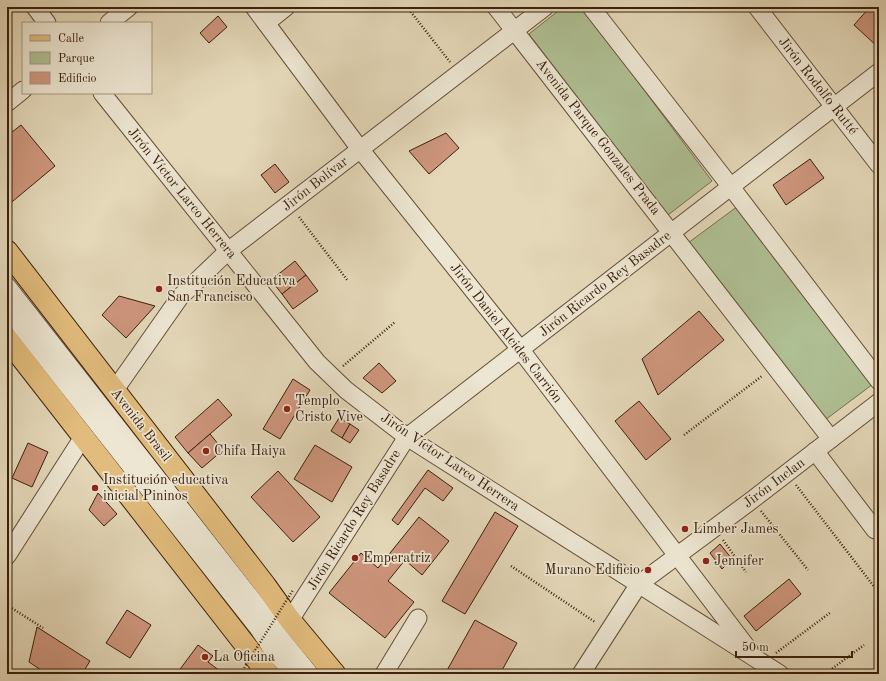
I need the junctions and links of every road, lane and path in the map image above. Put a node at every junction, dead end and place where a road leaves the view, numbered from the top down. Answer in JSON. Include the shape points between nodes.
{"nodes":[{"id":1,"x":35,"y":7,"type":"edge"},
{"id":2,"x":130,"y":7,"type":"edge"},
{"id":3,"x":254,"y":7,"type":"edge"},
{"id":4,"x":286,"y":7,"type":"edge"},
{"id":5,"x":407,"y":7,"type":"edge"},
{"id":6,"x":496,"y":7,"type":"edge"},
{"id":7,"x":545,"y":7,"type":"edge"},
{"id":8,"x":591,"y":7,"type":"edge"},
{"id":9,"x":757,"y":7,"type":"edge"},
{"id":10,"x":46,"y":22,"type":"edge"},
{"id":11,"x":110,"y":22,"type":"edge"},
{"id":12,"x":266,"y":23,"type":"junction"},
{"id":13,"x":515,"y":30,"type":"junction"},
{"id":14,"x":879,"y":72,"type":"edge"},
{"id":15,"x":459,"y":73,"type":"junction"},
{"id":16,"x":22,"y":91,"type":"edge"},
{"id":17,"x":103,"y":94,"type":"edge"},
{"id":18,"x":7,"y":103,"type":"edge"},
{"id":19,"x":834,"y":106,"type":"junction"},
{"id":20,"x":360,"y":149,"type":"junction"},
{"id":21,"x":879,"y":165,"type":"edge"},
{"id":22,"x":731,"y":186,"type":"junction"},
{"id":23,"x":289,"y":204,"type":"junction"},
{"id":24,"x":672,"y":232,"type":"junction"},
{"id":25,"x":7,"y":251,"type":"edge"},
{"id":26,"x":228,"y":251,"type":"junction"},
{"id":27,"x":348,"y":281,"type":"dead end"},
{"id":28,"x":7,"y":286,"type":"edge"},
{"id":29,"x":7,"y":309,"type":"edge"},
{"id":30,"x":395,"y":322,"type":"dead end"},
{"id":31,"x":7,"y":339,"type":"edge"},
{"id":32,"x":520,"y":349,"type":"junction"},
{"id":33,"x":775,"y":366,"type":"junction"},
{"id":34,"x":331,"y":376,"type":"junction"},
{"id":35,"x":879,"y":381,"type":"edge"},
{"id":36,"x":114,"y":391,"type":"junction"},
{"id":37,"x":879,"y":402,"type":"edge"},
{"id":38,"x":684,"y":435,"type":"dead end"},
{"id":39,"x":83,"y":437,"type":"junction"},
{"id":40,"x":407,"y":437,"type":"junction"},
{"id":41,"x":831,"y":439,"type":"junction"},
{"id":42,"x":815,"y":451,"type":"junction"},
{"id":43,"x":788,"y":473,"type":"junction"},
{"id":44,"x":752,"y":500,"type":"junction"},
{"id":45,"x":714,"y":528,"type":"junction"},
{"id":46,"x":875,"y":530,"type":"dead end"},
{"id":47,"x":7,"y":556,"type":"edge"},
{"id":48,"x":678,"y":556,"type":"junction"},
{"id":49,"x":511,"y":566,"type":"dead end"},
{"id":50,"x":808,"y":570,"type":"dead end"},
{"id":51,"x":746,"y":572,"type":"dead end"},
{"id":52,"x":639,"y":584,"type":"junction"},
{"id":53,"x":265,"y":585,"type":"junction"},
{"id":54,"x":292,"y":590,"type":"dead end"},
{"id":55,"x":879,"y":594,"type":"edge"},
{"id":56,"x":7,"y":605,"type":"edge"},
{"id":57,"x":831,"y":612,"type":"dead end"},
{"id":58,"x":266,"y":617,"type":"junction"},
{"id":59,"x":418,"y":618,"type":"dead end"},
{"id":60,"x":43,"y":628,"type":"dead end"},
{"id":61,"x":608,"y":631,"type":"junction"},
{"id":62,"x":864,"y":645,"type":"dead end"},
{"id":63,"x":267,"y":656,"type":"edge"},
{"id":64,"x":760,"y":661,"type":"junction"},
{"id":65,"x":293,"y":674,"type":"edge"},
{"id":66,"x":310,"y":674,"type":"edge"},
{"id":67,"x":335,"y":674,"type":"edge"},
{"id":68,"x":384,"y":674,"type":"edge"},
{"id":69,"x":581,"y":674,"type":"edge"},
{"id":70,"x":780,"y":674,"type":"edge"},
{"id":71,"x":825,"y":674,"type":"edge"}],
"edges":[{"from":1,"to":10,"type":"street"},
{"from":2,"to":11,"type":"street"},
{"from":3,"to":12,"type":"street","name":"Jirón Daniel Alcides Carrión"},
{"from":4,"to":12,"type":"street"},
{"from":5,"to":15,"type":"path"},
{"from":6,"to":13,"type":"street","name":"Avenida Parque Gonzales Prada"},
{"from":7,"to":13,"type":"street","name":"Jirón Bolívar"},
{"from":8,"to":22,"type":"street"},
{"from":9,"to":19,"type":"street","name":"Jirón Rodolfo Rutté"},
{"from":12,"to":20,"type":"street","name":"Jirón Daniel Alcides Carrión"},
{"from":13,"to":15,"type":"street","name":"Jirón Bolívar"},
{"from":13,"to":24,"type":"street","name":"Avenida Parque Gonzales Prada"},
{"from":14,"to":19,"type":"street","name":"Jirón Ricardo Rey Basadre"},
{"from":15,"to":20,"type":"street","name":"Jirón Bolívar"},
{"from":16,"to":18,"type":"street"},
{"from":17,"to":26,"type":"street","name":"Jirón Víctor Larco Herrera"},
{"from":19,"to":21,"type":"street","name":"Jirón Rodolfo Rutté"},
{"from":19,"to":22,"type":"street","name":"Jirón Ricardo Rey Basadre"},
{"from":20,"to":23,"type":"street","name":"Jirón Bolívar"},
{"from":20,"to":32,"type":"street","name":"Jirón Daniel Alcides Carrión"},
{"from":22,"to":24,"type":"street","name":"Jirón Ricardo Rey Basadre"},
{"from":22,"to":35,"type":"street"},
{"from":23,"to":26,"type":"street","name":"Jirón Bolívar"},
{"from":23,"to":27,"type":"path"},
{"from":24,"to":32,"type":"street","name":"Jirón Ricardo Rey Basadre"},
{"from":24,"to":33,"type":"street","name":"Avenida Parque Gonzales Prada"},
{"from":25,"to":36,"type":"main road","name":"Avenida Brasil"},
{"from":26,"to":34,"type":"street","name":"Jirón Víctor Larco Herrera"},
{"from":26,"to":36,"type":"street","name":"Jirón Bolívar","via":[[180,298]]},
{"from":28,"to":58,"type":"street","name":"Avenida Brasil"},
{"from":29,"to":63,"type":"street","name":"Avenida Brasil","via":[[253,622]]},
{"from":30,"to":34,"type":"path"},
{"from":31,"to":39,"type":"main road","name":"Avenida Brasil"},
{"from":32,"to":40,"type":"street","name":"Jirón Ricardo Rey Basadre"},
{"from":32,"to":48,"type":"street","name":"Jirón Daniel Alcides Carrión"},
{"from":33,"to":38,"type":"path"},
{"from":33,"to":41,"type":"street","name":"Avenida Parque Gonzales Prada"},
{"from":34,"to":40,"type":"street","name":"Jirón Víctor Larco Herrera"},
{"from":36,"to":53,"type":"main road","name":"Avenida Brasil"},
{"from":37,"to":41,"type":"street","name":"Jirón Inclan"},
{"from":39,"to":47,"type":"street"},
{"from":39,"to":63,"type":"main road","name":"Avenida Brasil","via":[[228,622]]},
{"from":40,"to":52,"type":"street","name":"Jirón Víctor Larco Herrera"},
{"from":40,"to":63,"type":"street","name":"Jirón Ricardo Rey Basadre"},
{"from":41,"to":42,"type":"street","name":"Jirón Inclan"},
{"from":42,"to":43,"type":"street","name":"Jirón Inclan"},
{"from":42,"to":46,"type":"street"},
{"from":43,"to":44,"type":"street","name":"Jirón Inclan"},
{"from":43,"to":55,"type":"path"},
{"from":44,"to":45,"type":"street","name":"Jirón Inclan"},
{"from":44,"to":50,"type":"path"},
{"from":45,"to":48,"type":"street","name":"Jirón Inclan"},
{"from":45,"to":51,"type":"path"},
{"from":48,"to":52,"type":"street","name":"Jirón Inclan"},
{"from":48,"to":64,"type":"street","name":"Jirón Daniel Alcides Carrión"},
{"from":49,"to":61,"type":"path"},
{"from":52,"to":61,"type":"street","name":"Jirón Inclan"},
{"from":52,"to":64,"type":"street","name":"Jirón Víctor Larco Herrera"},
{"from":53,"to":58,"type":"street"},
{"from":53,"to":63,"type":"main road","name":"Avenida Brasil"},
{"from":54,"to":63,"type":"path","bridge":true},
{"from":56,"to":60,"type":"path"},
{"from":57,"to":64,"type":"path"},
{"from":58,"to":63,"type":"street","name":"Avenida Brasil"},
{"from":59,"to":68,"type":"street"},
{"from":61,"to":69,"type":"street","name":"Jirón Inclan"},
{"from":62,"to":71,"type":"path"},
{"from":63,"to":65,"type":"street","name":"Avenida Brasil"},
{"from":63,"to":66,"type":"street","name":"Avenida Brasil"},
{"from":63,"to":67,"type":"main road","name":"Avenida Brasil"},
{"from":64,"to":70,"type":"street","name":"Jirón Víctor Larco Herrera"}]}
